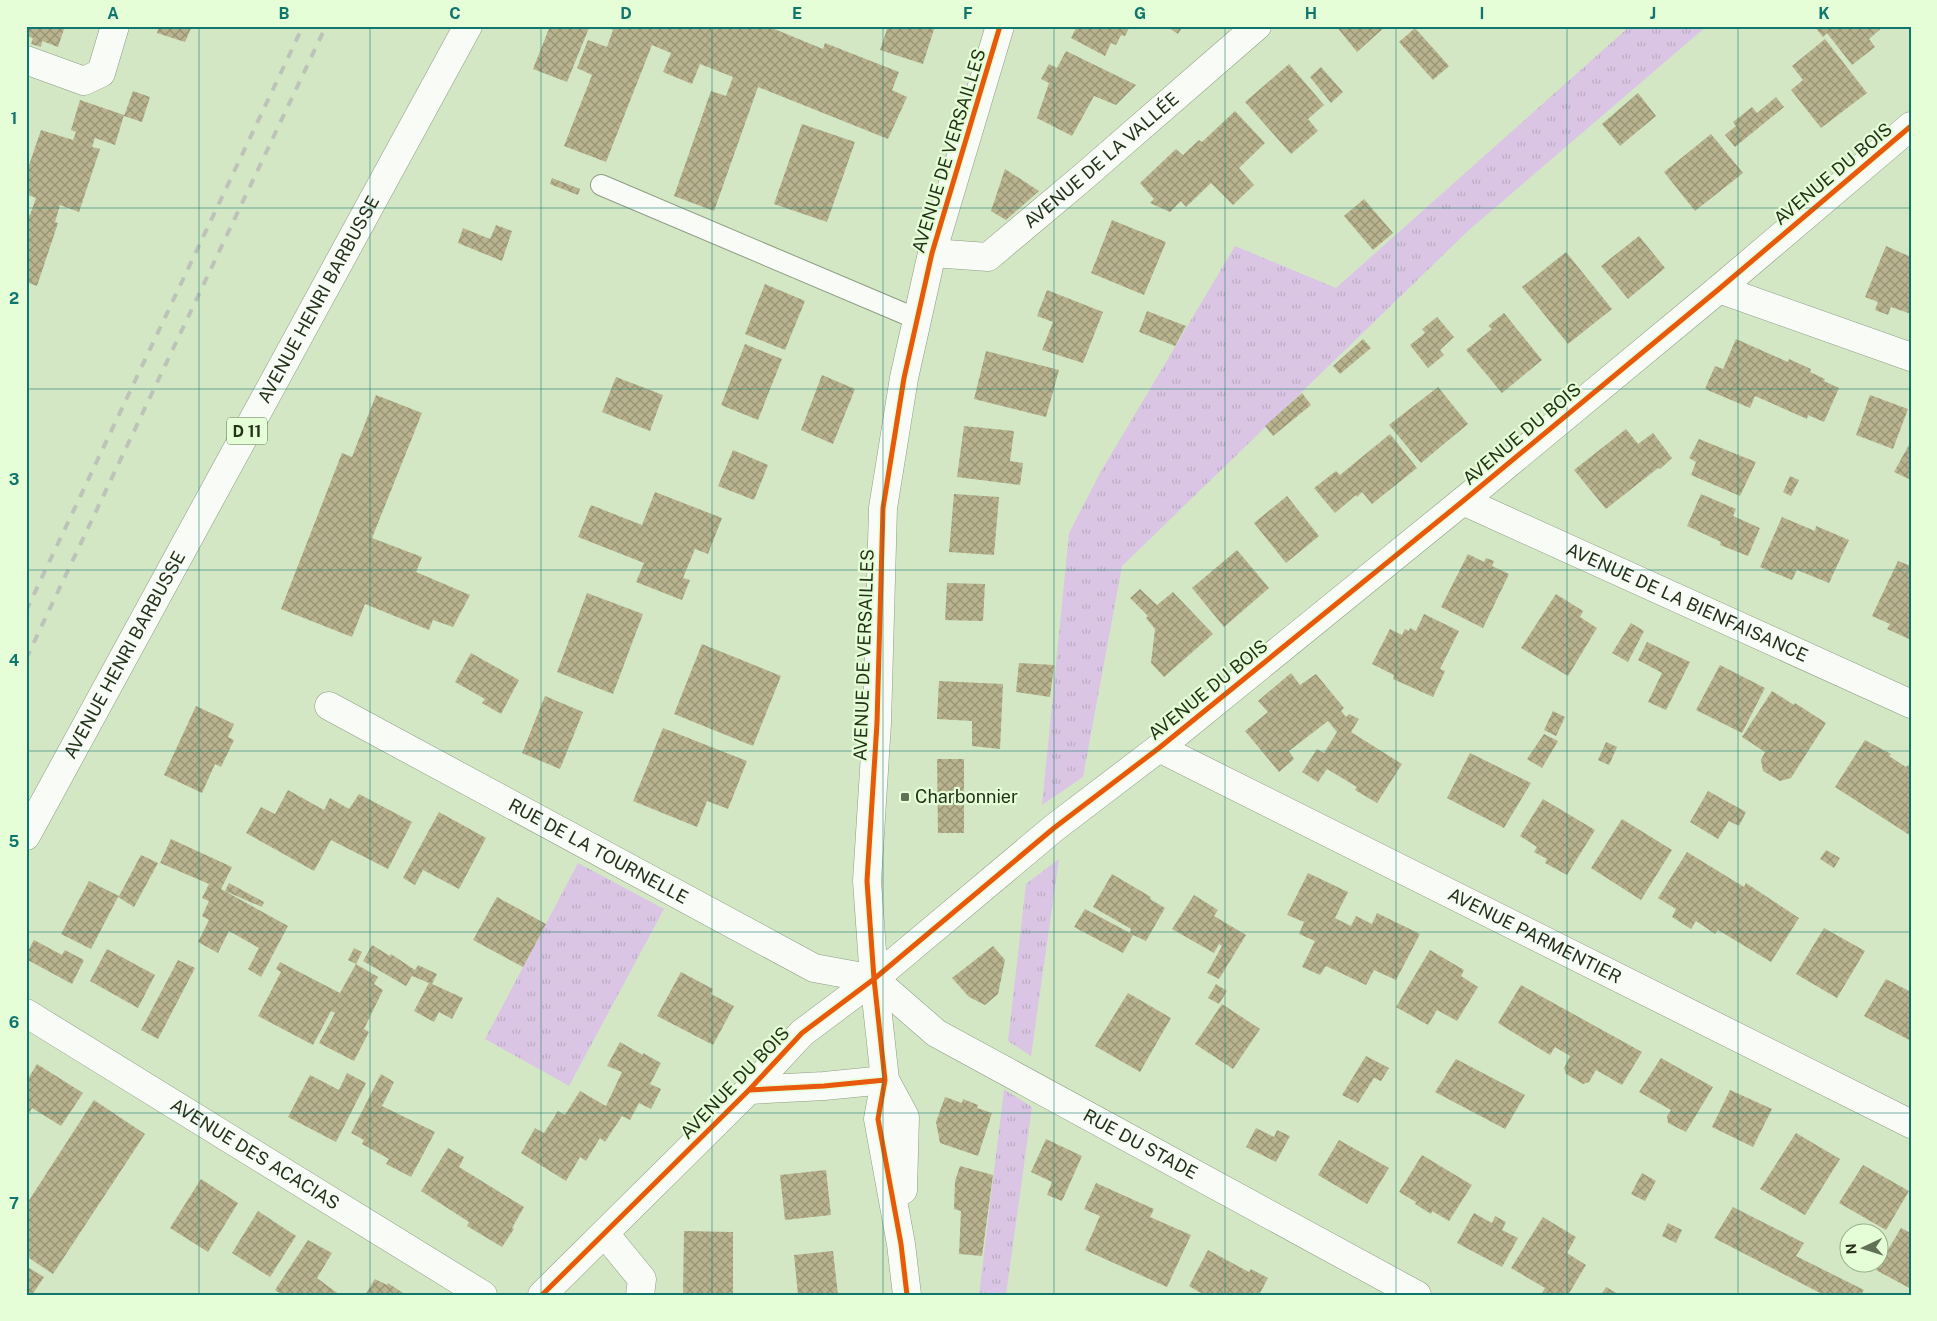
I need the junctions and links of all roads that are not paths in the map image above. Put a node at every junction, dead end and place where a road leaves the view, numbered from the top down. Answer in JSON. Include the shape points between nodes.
{"nodes":[{"id":1,"x":115,"y":26,"type":"edge"},
{"id":2,"x":468,"y":26,"type":"edge"},
{"id":3,"x":1000,"y":26,"type":"edge"},
{"id":4,"x":1257,"y":26,"type":"edge"},
{"id":5,"x":26,"y":60,"type":"edge"},
{"id":6,"x":1911,"y":126,"type":"edge"},
{"id":7,"x":601,"y":185,"type":"dead end"},
{"id":8,"x":932,"y":253,"type":"junction"},
{"id":9,"x":1719,"y":289,"type":"junction"},
{"id":10,"x":917,"y":319,"type":"junction"},
{"id":11,"x":1911,"y":357,"type":"edge"},
{"id":12,"x":1463,"y":501,"type":"junction"},
{"id":13,"x":1911,"y":704,"type":"edge"},
{"id":14,"x":329,"y":706,"type":"dead end"},
{"id":15,"x":1158,"y":748,"type":"junction"},
{"id":16,"x":26,"y":836,"type":"edge"},
{"id":17,"x":874,"y":979,"type":"junction"},
{"id":18,"x":26,"y":1013,"type":"edge"},
{"id":19,"x":885,"y":1080,"type":"junction"},
{"id":20,"x":749,"y":1090,"type":"junction"},
{"id":21,"x":1911,"y":1124,"type":"edge"},
{"id":22,"x":606,"y":1234,"type":"junction"},
{"id":23,"x":483,"y":1295,"type":"edge"},
{"id":24,"x":542,"y":1295,"type":"edge"},
{"id":25,"x":640,"y":1295,"type":"edge"},
{"id":26,"x":907,"y":1295,"type":"edge"},
{"id":27,"x":1417,"y":1295,"type":"edge"}],
"edges":[{"from":1,"to":5,"type":"street","via":[[101,73],[84,81]]},
{"from":2,"to":16,"type":"street","name":"AVENUE HENRI BARBUSSE","number":"D 11"},
{"from":3,"to":8,"type":"street","name":"AVENUE DE VERSAILLES"},
{"from":4,"to":8,"type":"street","name":"AVENUE DE LA VALLÉE","via":[[988,257]]},
{"from":6,"to":9,"type":"street","name":"AVENUE DU BOIS"},
{"from":7,"to":10,"type":"lane"},
{"from":8,"to":10,"type":"street","name":"AVENUE DE VERSAILLES"},
{"from":9,"to":11,"type":"street"},
{"from":9,"to":12,"type":"street","name":"AVENUE DU BOIS"},
{"from":10,"to":17,"type":"street","name":"AVENUE DE VERSAILLES","via":[[883,508],[877,723],[866,881]]},
{"from":12,"to":13,"type":"street","name":"AVENUE DE LA BIENFAISANCE"},
{"from":12,"to":15,"type":"street","name":"AVENUE DU BOIS"},
{"from":14,"to":17,"type":"street","name":"RUE DE LA TOURNELLE","via":[[814,968]]},
{"from":15,"to":17,"type":"street","name":"AVENUE DU BOIS","via":[[1054,828]]},
{"from":15,"to":21,"type":"street","name":"AVENUE PARMENTIER"},
{"from":17,"to":19,"type":"street","name":"AVENUE DE VERSAILLES"},
{"from":17,"to":20,"type":"street","name":"AVENUE DU BOIS","via":[[802,1033]]},
{"from":17,"to":27,"type":"street","name":"RUE DU STADE","via":[[936,1033]]},
{"from":18,"to":23,"type":"street","name":"AVENUE DES ACACIAS"},
{"from":19,"to":20,"type":"street"},
{"from":19,"to":26,"type":"street","name":"AVENUE DE VERSAILLES","via":[[905,1117],[901,1244]]},
{"from":20,"to":22,"type":"street","name":"AVENUE DU BOIS"},
{"from":22,"to":24,"type":"street","name":"AVENUE DU BOIS"},
{"from":22,"to":25,"type":"street","via":[[642,1279]]}]}
